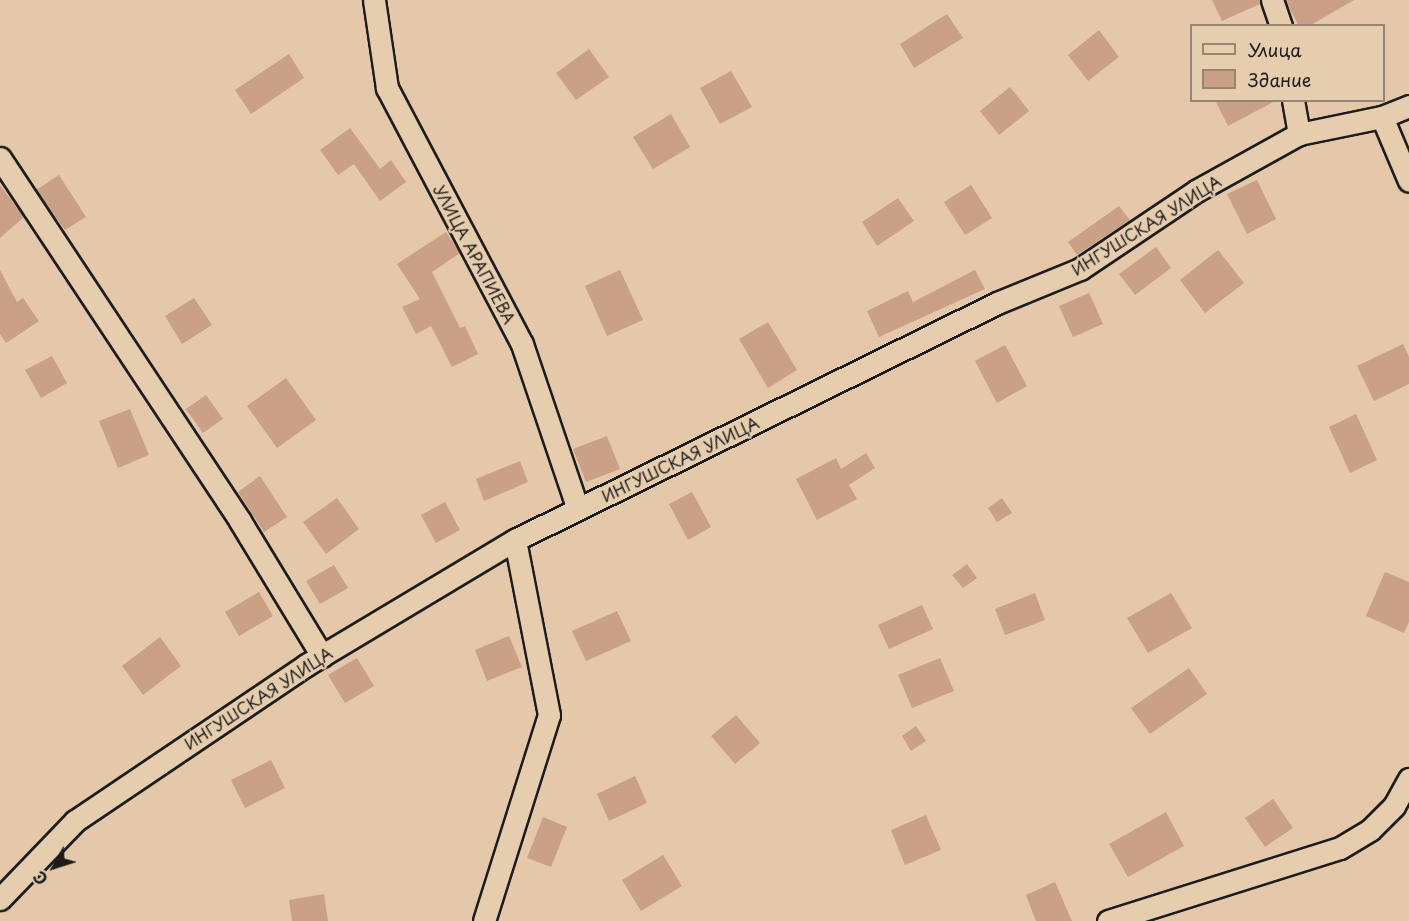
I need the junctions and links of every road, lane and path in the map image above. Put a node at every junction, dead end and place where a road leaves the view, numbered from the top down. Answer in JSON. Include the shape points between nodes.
{"nodes":[{"id":1,"x":374,"y":0,"type":"edge"},
{"id":2,"x":1272,"y":0,"type":"edge"},
{"id":3,"x":1280,"y":24,"type":"edge"},
{"id":4,"x":1293,"y":102,"type":"edge"},
{"id":5,"x":1409,"y":106,"type":"edge"},
{"id":6,"x":1382,"y":117,"type":"junction"},
{"id":7,"x":1299,"y":134,"type":"junction"},
{"id":8,"x":0,"y":158,"type":"edge"},
{"id":9,"x":1409,"y":181,"type":"edge"},
{"id":10,"x":578,"y":509,"type":"junction"},
{"id":11,"x":515,"y":540,"type":"junction"},
{"id":12,"x":322,"y":656,"type":"junction"},
{"id":13,"x":1409,"y":779,"type":"edge"},
{"id":14,"x":0,"y":899,"type":"edge"},
{"id":15,"x":484,"y":921,"type":"edge"},
{"id":16,"x":1108,"y":921,"type":"edge"}],
"edges":[{"from":1,"to":10,"type":"street","name":"УЛИЦА АРАПИЕВА","via":[[387,88],[522,344]]},
{"from":2,"to":3,"type":"street"},
{"from":4,"to":7,"type":"street"},
{"from":5,"to":6,"type":"street","name":"ИНГУШСКАЯ УЛИЦА"},
{"from":6,"to":7,"type":"street","name":"ИНГУШСКАЯ УЛИЦА"},
{"from":6,"to":9,"type":"street"},
{"from":7,"to":10,"type":"street","name":"ИНГУШСКАЯ УЛИЦА","via":[[1196,191],[1080,269],[997,303]]},
{"from":8,"to":12,"type":"street","via":[[234,511]]},
{"from":10,"to":11,"type":"street","name":"ИНГУШСКАЯ УЛИЦА"},
{"from":11,"to":12,"type":"street","name":"ИНГУШСКАЯ УЛИЦА"},
{"from":11,"to":15,"type":"street","via":[[549,715]]},
{"from":12,"to":14,"type":"street","name":"ИНГУШСКАЯ УЛИЦА","via":[[75,820]]},
{"from":13,"to":16,"type":"street","via":[[1378,822],[1341,848]]}]}
